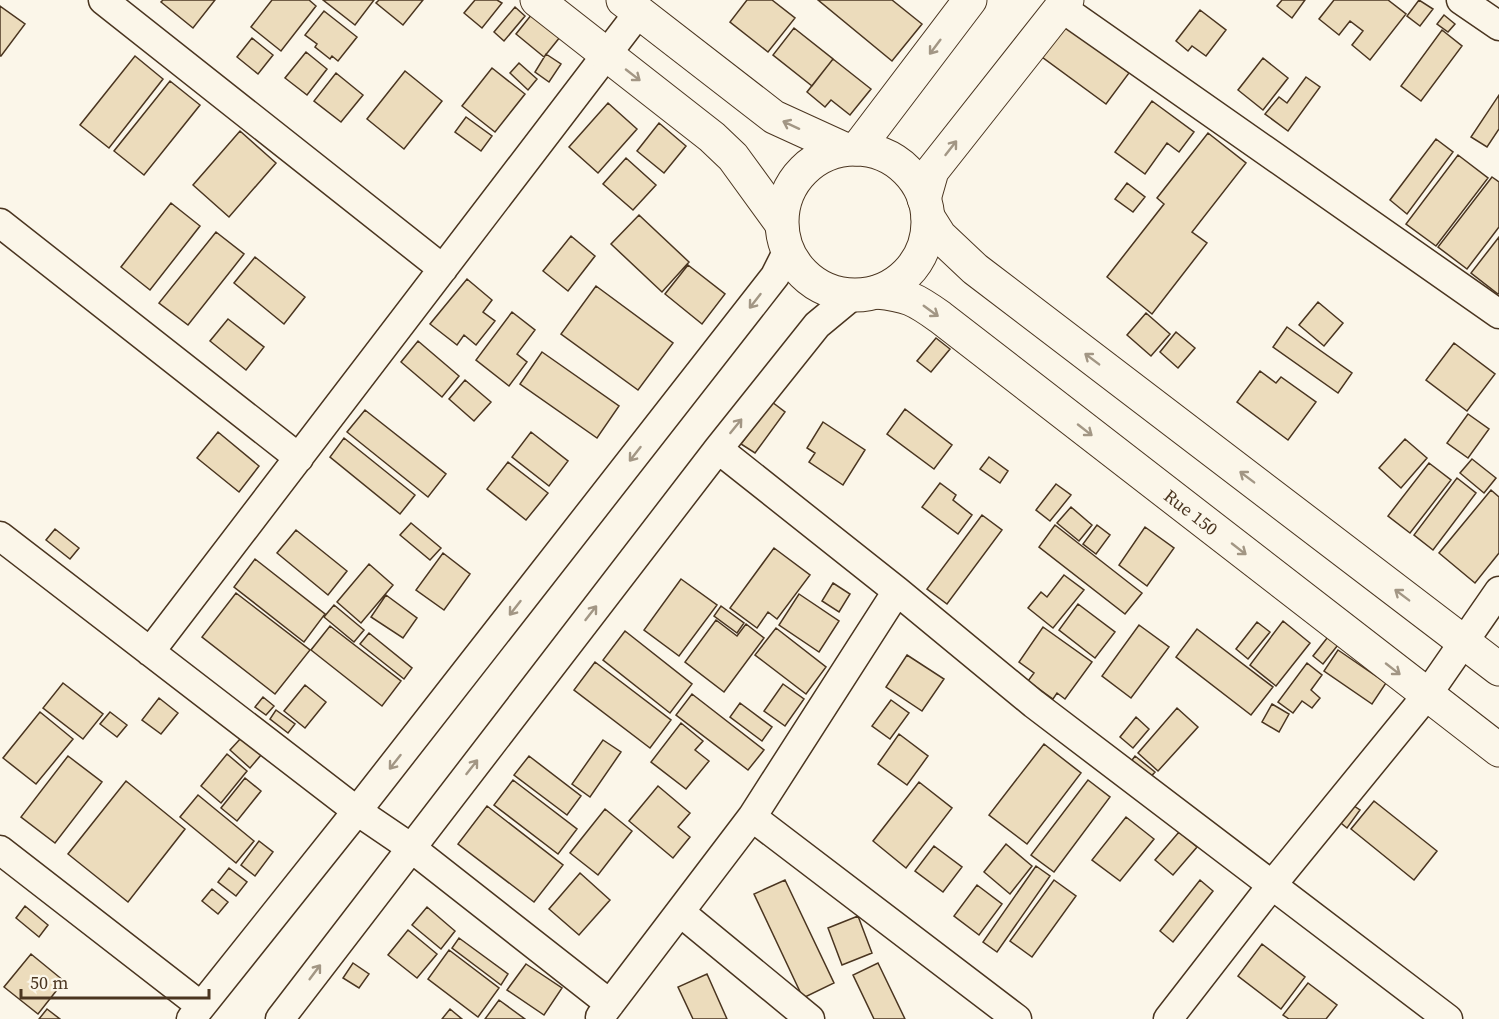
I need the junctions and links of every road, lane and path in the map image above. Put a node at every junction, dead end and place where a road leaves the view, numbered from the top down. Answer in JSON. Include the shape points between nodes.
{"nodes":[{"id":1,"x":103,"y":0,"type":"edge"},
{"id":2,"x":537,"y":0,"type":"edge"},
{"id":3,"x":970,"y":0,"type":"edge"},
{"id":4,"x":1461,"y":0,"type":"edge"},
{"id":5,"x":1064,"y":4,"type":"edge"},
{"id":6,"x":631,"y":6,"type":"edge"},
{"id":7,"x":1499,"y":26,"type":"edge"},
{"id":8,"x":607,"y":55,"type":"junction"},
{"id":9,"x":851,"y":149,"type":"junction"},
{"id":10,"x":926,"y":208,"type":"junction"},
{"id":11,"x":0,"y":223,"type":"edge"},
{"id":12,"x":784,"y":238,"type":"junction"},
{"id":13,"x":443,"y":269,"type":"junction"},
{"id":14,"x":864,"y":294,"type":"junction"},
{"id":15,"x":1499,"y":314,"type":"edge"},
{"id":16,"x":718,"y":449,"type":"junction"},
{"id":17,"x":299,"y":458,"type":"junction"},
{"id":18,"x":0,"y":536,"type":"edge"},
{"id":19,"x":897,"y":591,"type":"junction"},
{"id":20,"x":1499,"y":591,"type":"edge"},
{"id":21,"x":1463,"y":642,"type":"junction"},
{"id":22,"x":150,"y":652,"type":"junction"},
{"id":23,"x":1499,"y":669,"type":"edge"},
{"id":24,"x":1427,"y":695,"type":"junction"},
{"id":25,"x":1499,"y":750,"type":"edge"},
{"id":26,"x":357,"y":811,"type":"junction"},
{"id":27,"x":752,"y":817,"type":"junction"},
{"id":28,"x":410,"y":847,"type":"junction"},
{"id":29,"x":0,"y":850,"type":"edge"},
{"id":30,"x":1272,"y":885,"type":"junction"},
{"id":31,"x":680,"y":912,"type":"junction"},
{"id":32,"x":604,"y":1011,"type":"edge"},
{"id":33,"x":196,"y":1012,"type":"edge"},
{"id":34,"x":280,"y":1019,"type":"edge"},
{"id":35,"x":810,"y":1019,"type":"edge"},
{"id":36,"x":1017,"y":1019,"type":"edge"},
{"id":37,"x":1168,"y":1019,"type":"edge"},
{"id":38,"x":1448,"y":1019,"type":"edge"}],
"edges":[{"from":1,"to":13,"type":"street"},
{"from":2,"to":8,"type":"main road"},
{"from":3,"to":9,"type":"main road","one_way":true},
{"from":4,"to":7,"type":"street"},
{"from":10,"to":5,"type":"main road","one_way":true,"via":[[932,171]]},
{"from":5,"to":15,"type":"street"},
{"from":6,"to":8,"type":"street"},
{"from":9,"to":6,"type":"main road","one_way":true,"via":[[774,117]]},
{"from":8,"to":12,"type":"main road","one_way":true,"via":[[733,157]]},
{"from":8,"to":13,"type":"street"},
{"from":9,"to":10,"type":"main road","via":[[879,153],[898,163],[914,179]]},
{"from":9,"to":12,"type":"main road","via":[[819,157],[799,174],[786,197]]},
{"from":10,"to":14,"type":"main road","via":[[926,236],[909,272],[894,284]]},
{"from":21,"to":10,"type":"main road","one_way":true,"via":[[975,269],[940,236]]},
{"from":11,"to":17,"type":"street"},
{"from":12,"to":14,"type":"main road","via":[[799,269],[814,283],[832,292]]},
{"from":12,"to":26,"type":"street","one_way":true,"via":[[774,276]]},
{"from":13,"to":17,"type":"street"},
{"from":16,"to":14,"type":"street","one_way":true,"via":[[818,325]]},
{"from":14,"to":24,"type":"main road","name":"Rue 150","one_way":true,"via":[[903,295],[922,304]]},
{"from":16,"to":19,"type":"street"},
{"from":28,"to":16,"type":"street","one_way":true},
{"from":17,"to":22,"type":"street"},
{"from":18,"to":22,"type":"street"},
{"from":19,"to":27,"type":"street"},
{"from":19,"to":30,"type":"street","via":[[1035,704]]},
{"from":20,"to":21,"type":"street"},
{"from":21,"to":23,"type":"main road"},
{"from":21,"to":24,"type":"street"},
{"from":22,"to":26,"type":"street"},
{"from":24,"to":25,"type":"main road","name":"Rue 150"},
{"from":24,"to":30,"type":"street"},
{"from":26,"to":28,"type":"street"},
{"from":26,"to":33,"type":"street"},
{"from":27,"to":31,"type":"street"},
{"from":27,"to":36,"type":"street"},
{"from":28,"to":32,"type":"street"},
{"from":34,"to":28,"type":"street","one_way":true},
{"from":29,"to":33,"type":"street"},
{"from":30,"to":37,"type":"street"},
{"from":30,"to":38,"type":"street"},
{"from":31,"to":32,"type":"street"},
{"from":31,"to":35,"type":"street"}]}
